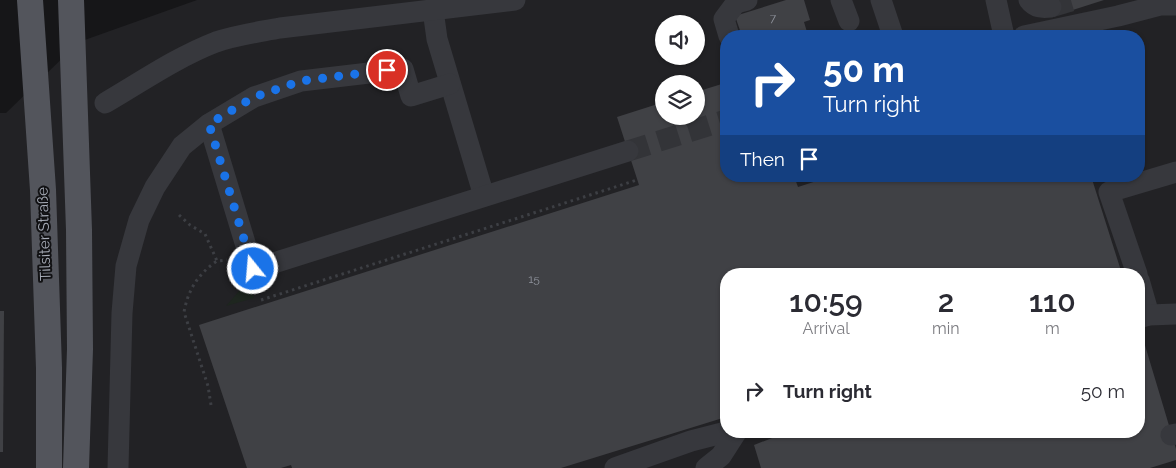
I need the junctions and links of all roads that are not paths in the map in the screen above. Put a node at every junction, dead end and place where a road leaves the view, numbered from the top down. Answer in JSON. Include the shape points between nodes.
{"nodes":[{"id":1,"x":30,"y":0,"type":"edge"},
{"id":2,"x":71,"y":0,"type":"edge"},
{"id":3,"x":515,"y":0,"type":"edge"},
{"id":4,"x":747,"y":0,"type":"edge"},
{"id":5,"x":841,"y":0,"type":"edge"},
{"id":6,"x":881,"y":0,"type":"edge"},
{"id":7,"x":1029,"y":0,"type":"edge"},
{"id":8,"x":999,"y":1,"type":"edge"},
{"id":9,"x":1176,"y":5,"type":"edge"},
{"id":10,"x":1051,"y":7,"type":"tunnel mouth"},
{"id":11,"x":433,"y":10,"type":"junction"},
{"id":12,"x":849,"y":21,"type":"dead end"},
{"id":13,"x":727,"y":30,"type":"edge"},
{"id":14,"x":891,"y":30,"type":"edge"},
{"id":15,"x":1003,"y":30,"type":"edge"},
{"id":16,"x":1052,"y":30,"type":"edge"},
{"id":17,"x":450,"y":84,"type":"junction"},
{"id":18,"x":106,"y":102,"type":"dead end"},
{"id":19,"x":209,"y":124,"type":"junction"},
{"id":20,"x":628,"y":150,"type":"tunnel mouth"},
{"id":21,"x":1176,"y":172,"type":"edge"},
{"id":22,"x":1145,"y":181,"type":"edge"},
{"id":23,"x":1142,"y":182,"type":"edge"},
{"id":24,"x":484,"y":196,"type":"junction"},
{"id":25,"x":1135,"y":268,"type":"edge"},
{"id":26,"x":1176,"y":314,"type":"edge"},
{"id":27,"x":1145,"y":317,"type":"edge"},
{"id":28,"x":720,"y":434,"type":"edge"},
{"id":29,"x":733,"y":438,"type":"edge"},
{"id":30,"x":49,"y":468,"type":"edge"},
{"id":31,"x":76,"y":468,"type":"edge"},
{"id":32,"x":118,"y":468,"type":"edge"},
{"id":33,"x":615,"y":468,"type":"edge"},
{"id":34,"x":706,"y":468,"type":"edge"}],
"edges":[{"from":1,"to":30,"type":"main road","name":"Tilsiter Straße","via":[[43,190]]},
{"from":2,"to":31,"type":"main road","via":[[79,230]]},
{"from":3,"to":11,"type":"street"},
{"from":4,"to":13,"type":"street","via":[[736,3],[724,20]]},
{"from":5,"to":12,"type":"street"},
{"from":6,"to":14,"type":"street"},
{"from":7,"to":10,"type":"street","via":[[1039,8]]},
{"from":8,"to":15,"type":"street"},
{"from":9,"to":16,"type":"street","via":[[1160,5]]},
{"from":11,"to":17,"type":"street","via":[[437,39]]},
{"from":11,"to":18,"type":"street","via":[[280,28],[218,41]]},
{"from":17,"to":19,"type":"street","via":[[411,96],[403,69],[301,81],[254,97]]},
{"from":17,"to":24,"type":"street"},
{"from":19,"to":24,"type":"street","via":[[247,271]]},
{"from":19,"to":32,"type":"street","via":[[182,146],[155,187],[138,220],[128,256],[122,313]]},
{"from":20,"to":24,"type":"street"},
{"from":21,"to":22,"type":"street"},
{"from":23,"to":25,"type":"street","via":[[1109,192]]},
{"from":26,"to":27,"type":"street"},
{"from":28,"to":33,"type":"street"},
{"from":29,"to":34,"type":"street","via":[[721,456]]}]}
